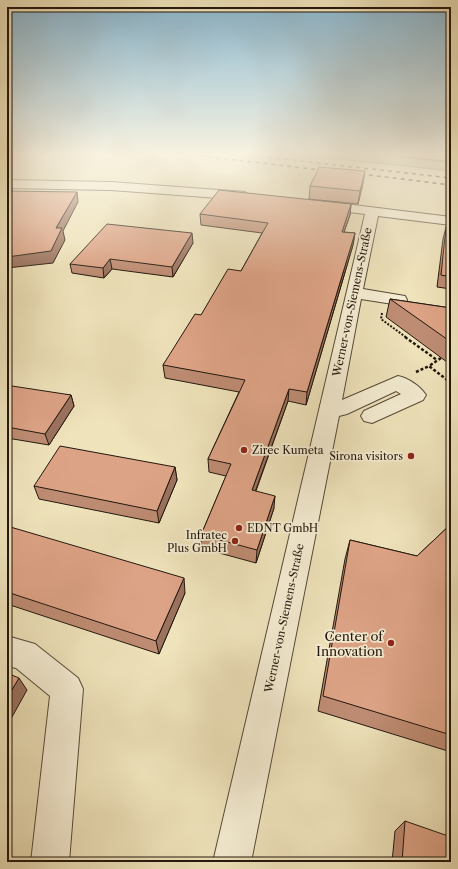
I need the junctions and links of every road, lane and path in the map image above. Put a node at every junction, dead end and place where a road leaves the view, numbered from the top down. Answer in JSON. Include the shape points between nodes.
{"nodes":[{"id":1,"x":203,"y":194,"type":"edge"},
{"id":2,"x":257,"y":198,"type":"edge"},
{"id":3,"x":312,"y":204,"type":"edge"},
{"id":4,"x":372,"y":211,"type":"junction"},
{"id":5,"x":451,"y":221,"type":"edge"},
{"id":6,"x":354,"y":293,"type":"junction"},
{"id":7,"x":399,"y":300,"type":"edge"},
{"id":8,"x":382,"y":310,"type":"dead end"},
{"id":9,"x":440,"y":358,"type":"dead end"},
{"id":10,"x":437,"y":360,"type":"junction"},
{"id":11,"x":451,"y":383,"type":"edge"},
{"id":12,"x":340,"y":409,"type":"dead end"},
{"id":13,"x":372,"y":416,"type":"dead end"},
{"id":14,"x":7,"y":651,"type":"edge"},
{"id":15,"x":50,"y":862,"type":"edge"},
{"id":16,"x":232,"y":862,"type":"edge"}],
"edges":[{"from":1,"to":2,"type":"street"},
{"from":3,"to":4,"type":"street"},
{"from":4,"to":5,"type":"street"},
{"from":4,"to":6,"type":"street","name":"Werner-von-Siemens-Straße"},
{"from":6,"to":7,"type":"street"},
{"from":6,"to":16,"type":"street","name":"Werner-von-Siemens-Straße"},
{"from":8,"to":10,"type":"path","via":[[381,319]]},
{"from":9,"to":10,"type":"path"},
{"from":10,"to":11,"type":"path","via":[[429,366]]},
{"from":12,"to":13,"type":"street","via":[[398,382],[416,395]]},
{"from":14,"to":15,"type":"street","via":[[24,655],[67,688]]}]}
